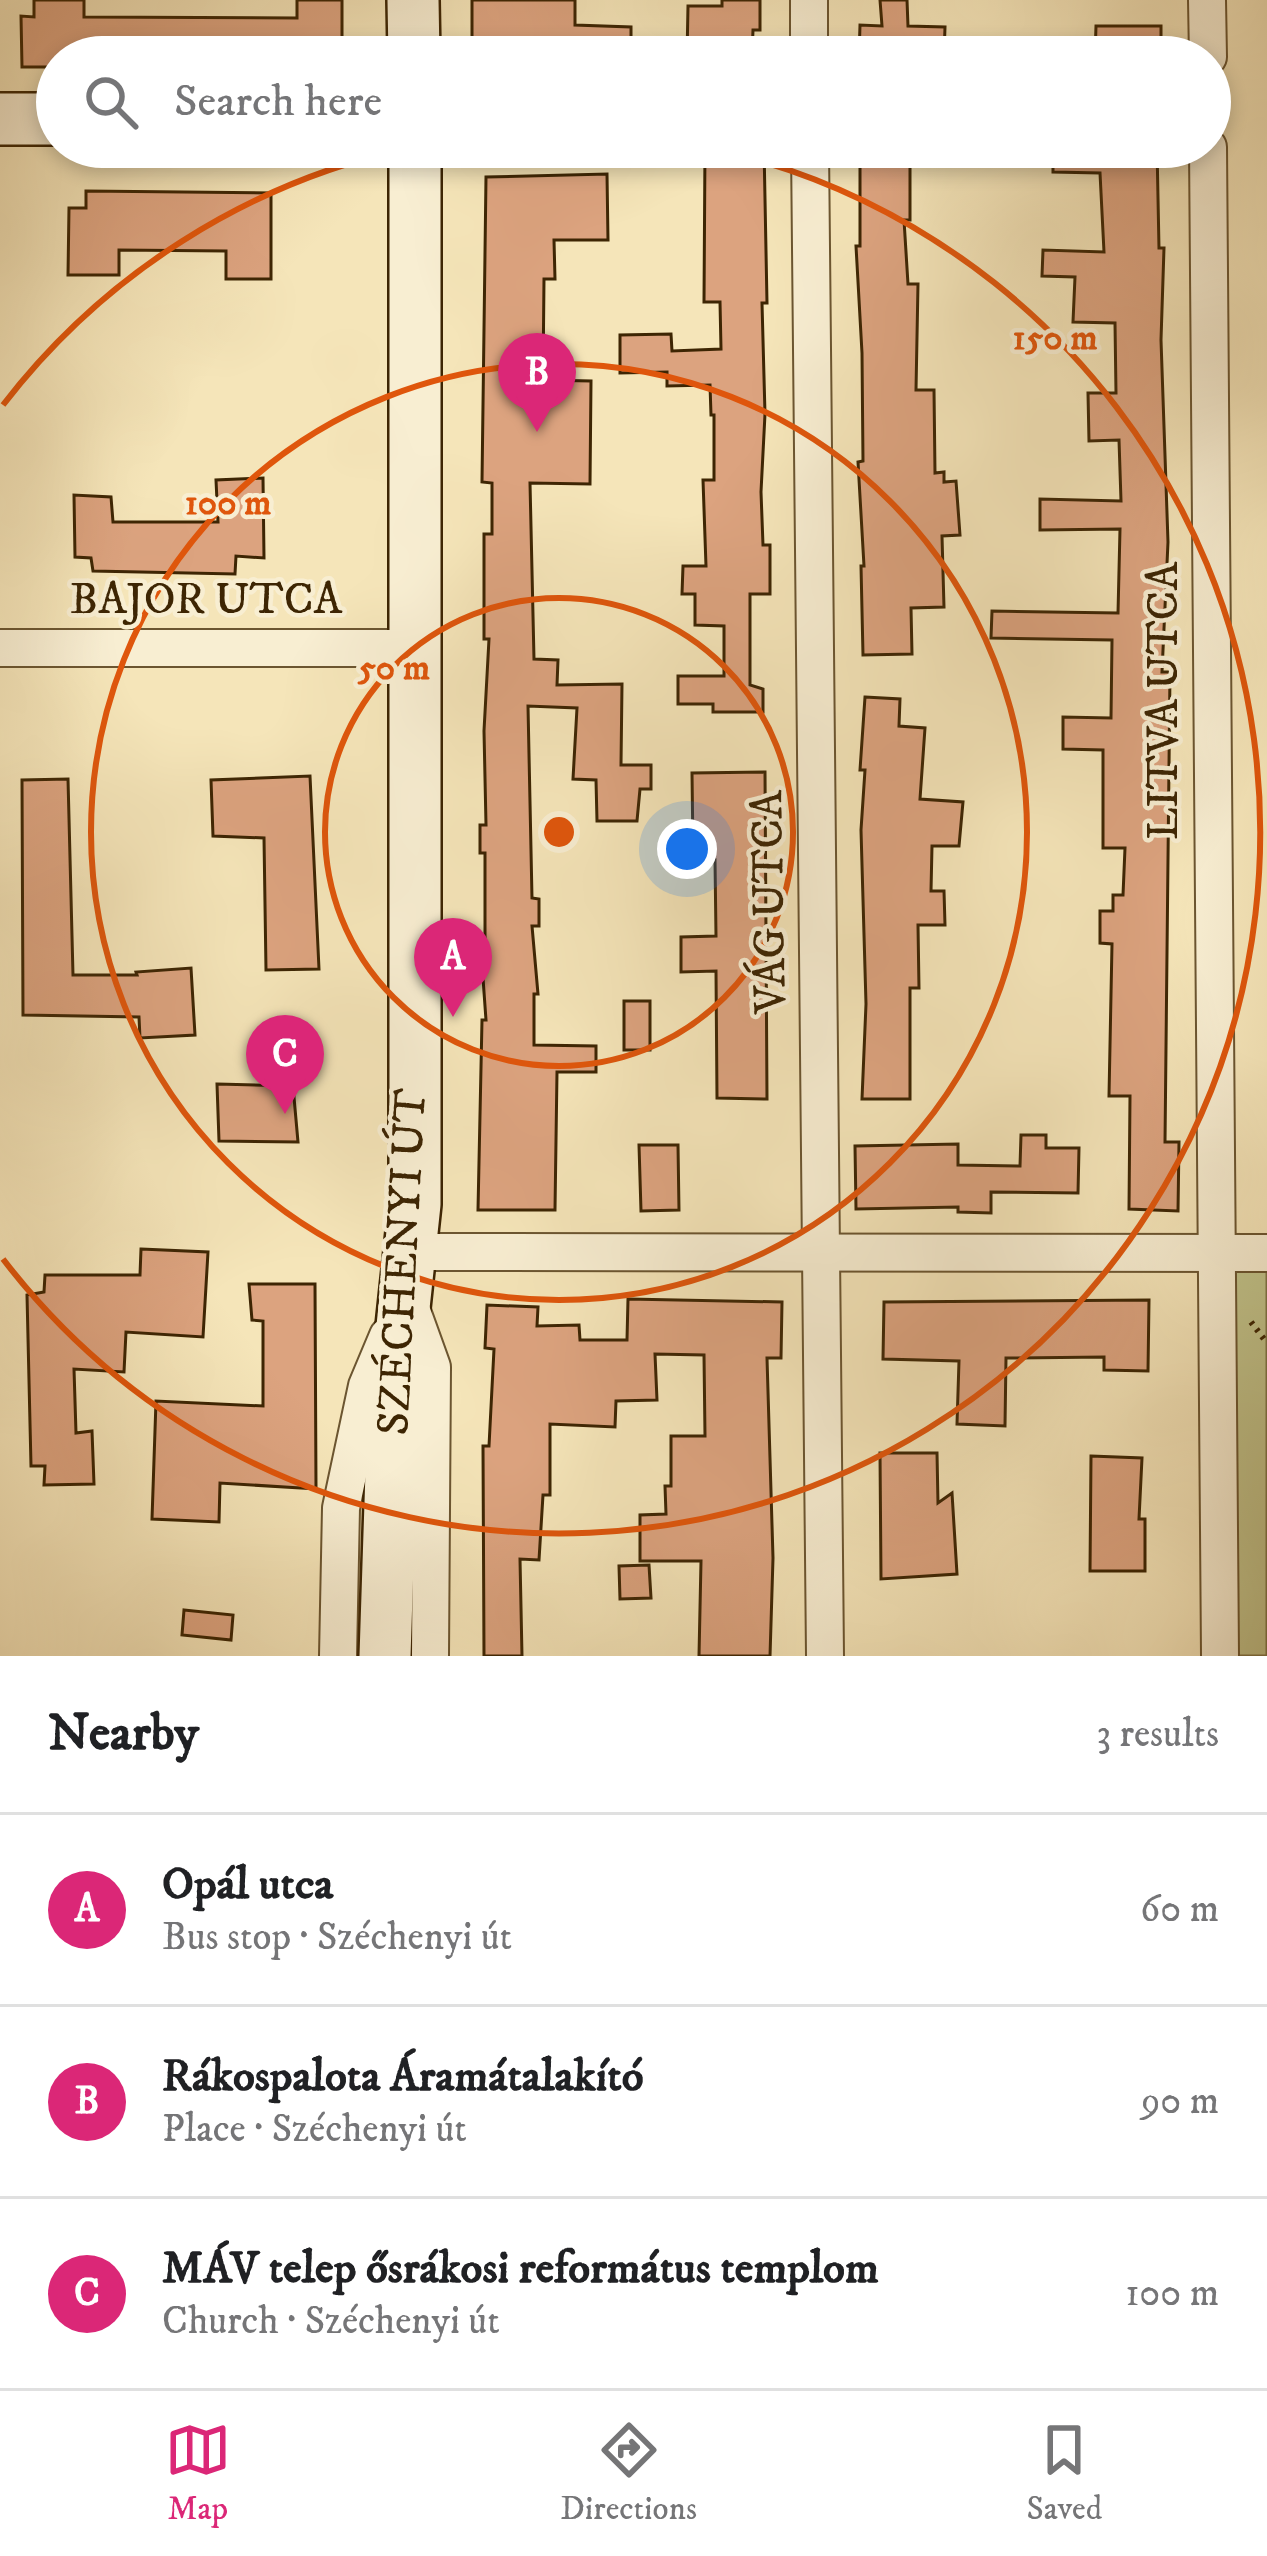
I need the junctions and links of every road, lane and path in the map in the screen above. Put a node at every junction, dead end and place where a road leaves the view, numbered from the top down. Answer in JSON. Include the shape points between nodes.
{"nodes":[{"id":1,"x":413,"y":0,"type":"edge"},
{"id":2,"x":809,"y":0,"type":"edge"},
{"id":3,"x":1207,"y":0,"type":"edge"},
{"id":4,"x":414,"y":36,"type":"edge"},
{"id":5,"x":809,"y":36,"type":"edge"},
{"id":6,"x":1208,"y":36,"type":"edge"},
{"id":7,"x":0,"y":119,"type":"edge"},
{"id":8,"x":36,"y":119,"type":"edge"},
{"id":9,"x":415,"y":168,"type":"edge"},
{"id":10,"x":810,"y":168,"type":"edge"},
{"id":11,"x":1208,"y":168,"type":"edge"},
{"id":12,"x":0,"y":648,"type":"edge"},
{"id":13,"x":413,"y":649,"type":"junction"},
{"id":14,"x":1267,"y":1253,"type":"edge"},
{"id":15,"x":822,"y":1254,"type":"junction"},
{"id":16,"x":1216,"y":1254,"type":"junction"},
{"id":17,"x":409,"y":1273,"type":"junction"},
{"id":18,"x":338,"y":1656,"type":"edge"},
{"id":19,"x":385,"y":1656,"type":"edge"},
{"id":20,"x":430,"y":1656,"type":"edge"},
{"id":21,"x":824,"y":1656,"type":"edge"},
{"id":22,"x":1220,"y":1656,"type":"edge"}],
"edges":[{"from":1,"to":4,"type":"street"},
{"from":2,"to":5,"type":"street"},
{"from":3,"to":6,"type":"street"},
{"from":7,"to":8,"type":"street"},
{"from":9,"to":13,"type":"street","name":"SZÉCHENYI ÚT"},
{"from":10,"to":15,"type":"street","name":"VÁG UTCA"},
{"from":11,"to":16,"type":"street","name":"LITVA UTCA"},
{"from":12,"to":13,"type":"street","name":"BAJOR UTCA"},
{"from":13,"to":17,"type":"street","name":"SZÉCHENYI ÚT"},
{"from":14,"to":16,"type":"street"},
{"from":15,"to":16,"type":"street"},
{"from":15,"to":17,"type":"street"},
{"from":15,"to":21,"type":"street","name":"VÁG UTCA"},
{"from":16,"to":22,"type":"street","name":"LITVA UTCA"},
{"from":17,"to":18,"type":"street","via":[[368,1386],[340,1508]]},
{"from":17,"to":19,"type":"street","name":"SZÉCHENYI ÚT","via":[[393,1411]]},
{"from":17,"to":20,"type":"street","via":[[431,1367]]}]}
